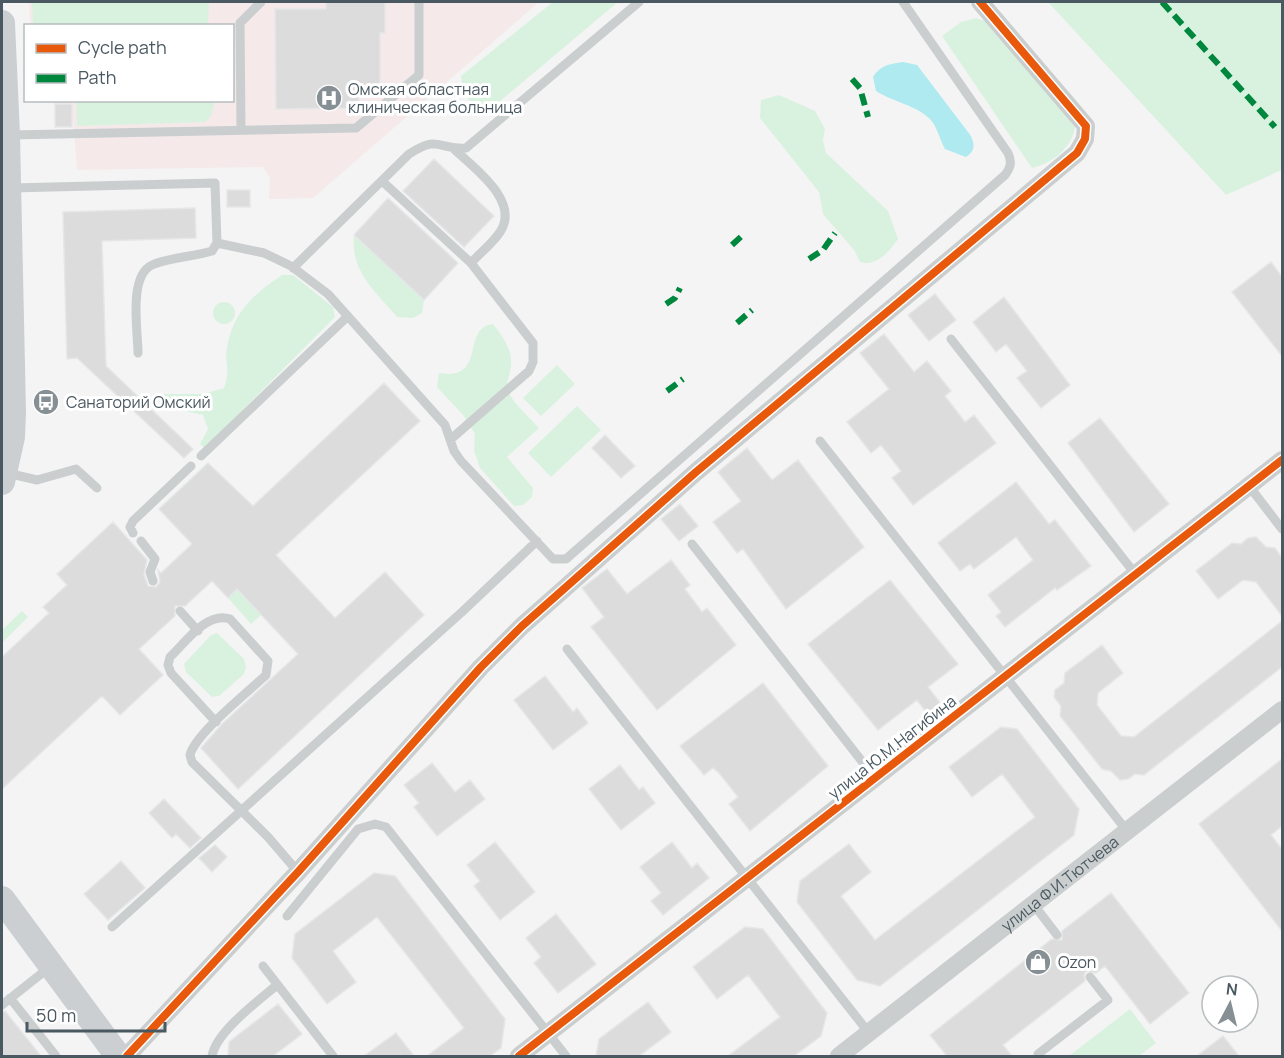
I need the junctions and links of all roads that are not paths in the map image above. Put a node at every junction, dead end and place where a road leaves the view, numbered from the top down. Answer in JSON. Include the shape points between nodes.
{"nodes":[{"id":1,"x":261,"y":2,"type":"edge"},
{"id":2,"x":419,"y":2,"type":"edge"},
{"id":3,"x":639,"y":2,"type":"edge"},
{"id":4,"x":903,"y":2,"type":"edge"},
{"id":5,"x":980,"y":2,"type":"edge"},
{"id":6,"x":2,"y":22,"type":"edge"},
{"id":7,"x":241,"y":130,"type":"junction"},
{"id":8,"x":7,"y":135,"type":"junction"},
{"id":9,"x":454,"y":149,"type":"junction"},
{"id":10,"x":382,"y":181,"type":"junction"},
{"id":11,"x":8,"y":188,"type":"junction"},
{"id":12,"x":217,"y":243,"type":"junction"},
{"id":13,"x":471,"y":263,"type":"junction"},
{"id":14,"x":293,"y":268,"type":"junction"},
{"id":15,"x":348,"y":316,"type":"junction"},
{"id":16,"x":951,"y":339,"type":"dead end"},
{"id":17,"x":138,"y":353,"type":"dead end"},
{"id":18,"x":451,"y":439,"type":"junction"},
{"id":19,"x":820,"y":441,"type":"dead end"},
{"id":20,"x":201,"y":456,"type":"dead end"},
{"id":21,"x":1282,"y":460,"type":"edge"},
{"id":22,"x":191,"y":466,"type":"dead end"},
{"id":23,"x":3,"y":477,"type":"edge"},
{"id":24,"x":1249,"y":486,"type":"junction"},
{"id":25,"x":97,"y":488,"type":"dead end"},
{"id":26,"x":1282,"y":529,"type":"edge"},
{"id":27,"x":133,"y":533,"type":"dead end"},
{"id":28,"x":141,"y":541,"type":"dead end"},
{"id":29,"x":537,"y":541,"type":"junction"},
{"id":30,"x":692,"y":544,"type":"dead end"},
{"id":31,"x":1136,"y":574,"type":"junction"},
{"id":32,"x":153,"y":581,"type":"dead end"},
{"id":33,"x":180,"y":611,"type":"dead end"},
{"id":34,"x":198,"y":631,"type":"junction"},
{"id":35,"x":567,"y":649,"type":"dead end"},
{"id":36,"x":1005,"y":676,"type":"junction"},
{"id":37,"x":1282,"y":710,"type":"edge"},
{"id":38,"x":216,"y":722,"type":"junction"},
{"id":39,"x":875,"y":778,"type":"junction"},
{"id":40,"x":241,"y":810,"type":"junction"},
{"id":41,"x":1127,"y":831,"type":"junction"},
{"id":42,"x":298,"y":872,"type":"junction"},
{"id":43,"x":747,"y":878,"type":"junction"},
{"id":44,"x":2,"y":899,"type":"edge"},
{"id":45,"x":2,"y":904,"type":"edge"},
{"id":46,"x":1034,"y":905,"type":"junction"},
{"id":47,"x":287,"y":916,"type":"dead end"},
{"id":48,"x":19,"y":925,"type":"junction"},
{"id":49,"x":112,"y":927,"type":"dead end"},
{"id":50,"x":1057,"y":935,"type":"dead end"},
{"id":51,"x":51,"y":966,"type":"junction"},
{"id":52,"x":263,"y":966,"type":"dead end"},
{"id":53,"x":1090,"y":977,"type":"dead end"},
{"id":54,"x":277,"y":985,"type":"junction"},
{"id":55,"x":10,"y":998,"type":"junction"},
{"id":56,"x":2,"y":1005,"type":"edge"},
{"id":57,"x":869,"y":1033,"type":"junction"},
{"id":58,"x":548,"y":1034,"type":"junction"},
{"id":59,"x":1038,"y":1054,"type":"dead end"},
{"id":60,"x":56,"y":1056,"type":"edge"},
{"id":61,"x":118,"y":1056,"type":"edge"},
{"id":62,"x":127,"y":1056,"type":"edge"},
{"id":63,"x":212,"y":1056,"type":"edge"},
{"id":64,"x":333,"y":1056,"type":"edge"},
{"id":65,"x":519,"y":1056,"type":"edge"},
{"id":66,"x":566,"y":1056,"type":"edge"},
{"id":67,"x":839,"y":1056,"type":"edge"}],
"edges":[{"from":1,"to":7,"type":"lane","via":[[240,23]]},
{"from":2,"to":7,"type":"lane","via":[[418,75],[356,128]]},
{"from":3,"to":9,"type":"lane","via":[[466,148]]},
{"from":4,"to":29,"type":"lane","via":[[1008,153],[1011,160],[1005,176],[566,559],[553,559]]},
{"from":5,"to":42,"type":"street","via":[[1086,126],[1085,139],[1077,153],[696,472],[522,626]]},
{"from":6,"to":8,"type":"main road"},
{"from":7,"to":8,"type":"lane"},
{"from":8,"to":11,"type":"main road"},
{"from":9,"to":10,"type":"lane","via":[[441,143],[426,143]]},
{"from":9,"to":13,"type":"lane","via":[[496,190],[505,215],[502,231]]},
{"from":10,"to":13,"type":"lane"},
{"from":10,"to":14,"type":"lane"},
{"from":11,"to":12,"type":"lane","via":[[215,183]]},
{"from":11,"to":23,"type":"main road","via":[[13,412]]},
{"from":12,"to":14,"type":"lane","via":[[264,253]]},
{"from":12,"to":17,"type":"lane","via":[[212,251],[151,265],[141,276],[136,291]]},
{"from":13,"to":18,"type":"lane","via":[[534,343],[535,352],[529,371]]},
{"from":14,"to":15,"type":"lane","via":[[328,294]]},
{"from":15,"to":18,"type":"lane","via":[[445,425]]},
{"from":15,"to":20,"type":"lane"},
{"from":16,"to":31,"type":"lane"},
{"from":18,"to":29,"type":"lane","via":[[461,461]]},
{"from":19,"to":36,"type":"lane"},
{"from":21,"to":24,"type":"street","name":"улица Ю.М.Нагибина"},
{"from":22,"to":27,"type":"lane","via":[[133,521]]},
{"from":23,"to":25,"type":"lane","via":[[37,480],[75,469]]},
{"from":24,"to":26,"type":"lane"},
{"from":24,"to":31,"type":"street","name":"улица Ю.М.Нагибина"},
{"from":28,"to":32,"type":"lane","via":[[155,559],[150,572]]},
{"from":29,"to":40,"type":"lane"},
{"from":30,"to":39,"type":"lane"},
{"from":31,"to":36,"type":"street","name":"улица Ю.М.Нагибина"},
{"from":33,"to":34,"type":"lane"},
{"from":34,"to":38,"type":"lane","via":[[170,657],[168,665]]},
{"from":34,"to":38,"type":"lane","via":[[212,618],[230,619],[268,661],[266,675]]},
{"from":35,"to":43,"type":"lane"},
{"from":36,"to":39,"type":"street","name":"улица Ю.М.Нагибина"},
{"from":36,"to":41,"type":"lane"},
{"from":37,"to":41,"type":"street","name":"улица Ф.И.Тютчева"},
{"from":38,"to":40,"type":"lane","via":[[190,755],[192,762]]},
{"from":39,"to":43,"type":"street","name":"улица Ю.М.Нагибина"},
{"from":40,"to":42,"type":"lane"},
{"from":40,"to":49,"type":"lane"},
{"from":41,"to":46,"type":"street","name":"улица Ф.И.Тютчева"},
{"from":42,"to":62,"type":"street"},
{"from":43,"to":57,"type":"lane"},
{"from":43,"to":58,"type":"street","name":"улица Ю.М.Нагибина"},
{"from":44,"to":48,"type":"main road"},
{"from":45,"to":48,"type":"main road"},
{"from":46,"to":50,"type":"lane"},
{"from":46,"to":57,"type":"street","name":"улица Ф.И.Тютчева"},
{"from":47,"to":58,"type":"lane","via":[[358,829],[375,824],[386,827]]},
{"from":48,"to":51,"type":"main road"},
{"from":51,"to":55,"type":"lane"},
{"from":51,"to":61,"type":"main road"},
{"from":52,"to":54,"type":"lane"},
{"from":53,"to":59,"type":"lane","via":[[1108,999]]},
{"from":54,"to":63,"type":"lane","via":[[214,1046]]},
{"from":54,"to":64,"type":"lane"},
{"from":55,"to":56,"type":"lane"},
{"from":55,"to":60,"type":"lane"},
{"from":57,"to":67,"type":"street","name":"улица Ф.И.Тютчева"},
{"from":58,"to":65,"type":"street","name":"улица Ю.М.Нагибина"},
{"from":58,"to":66,"type":"lane"}]}
